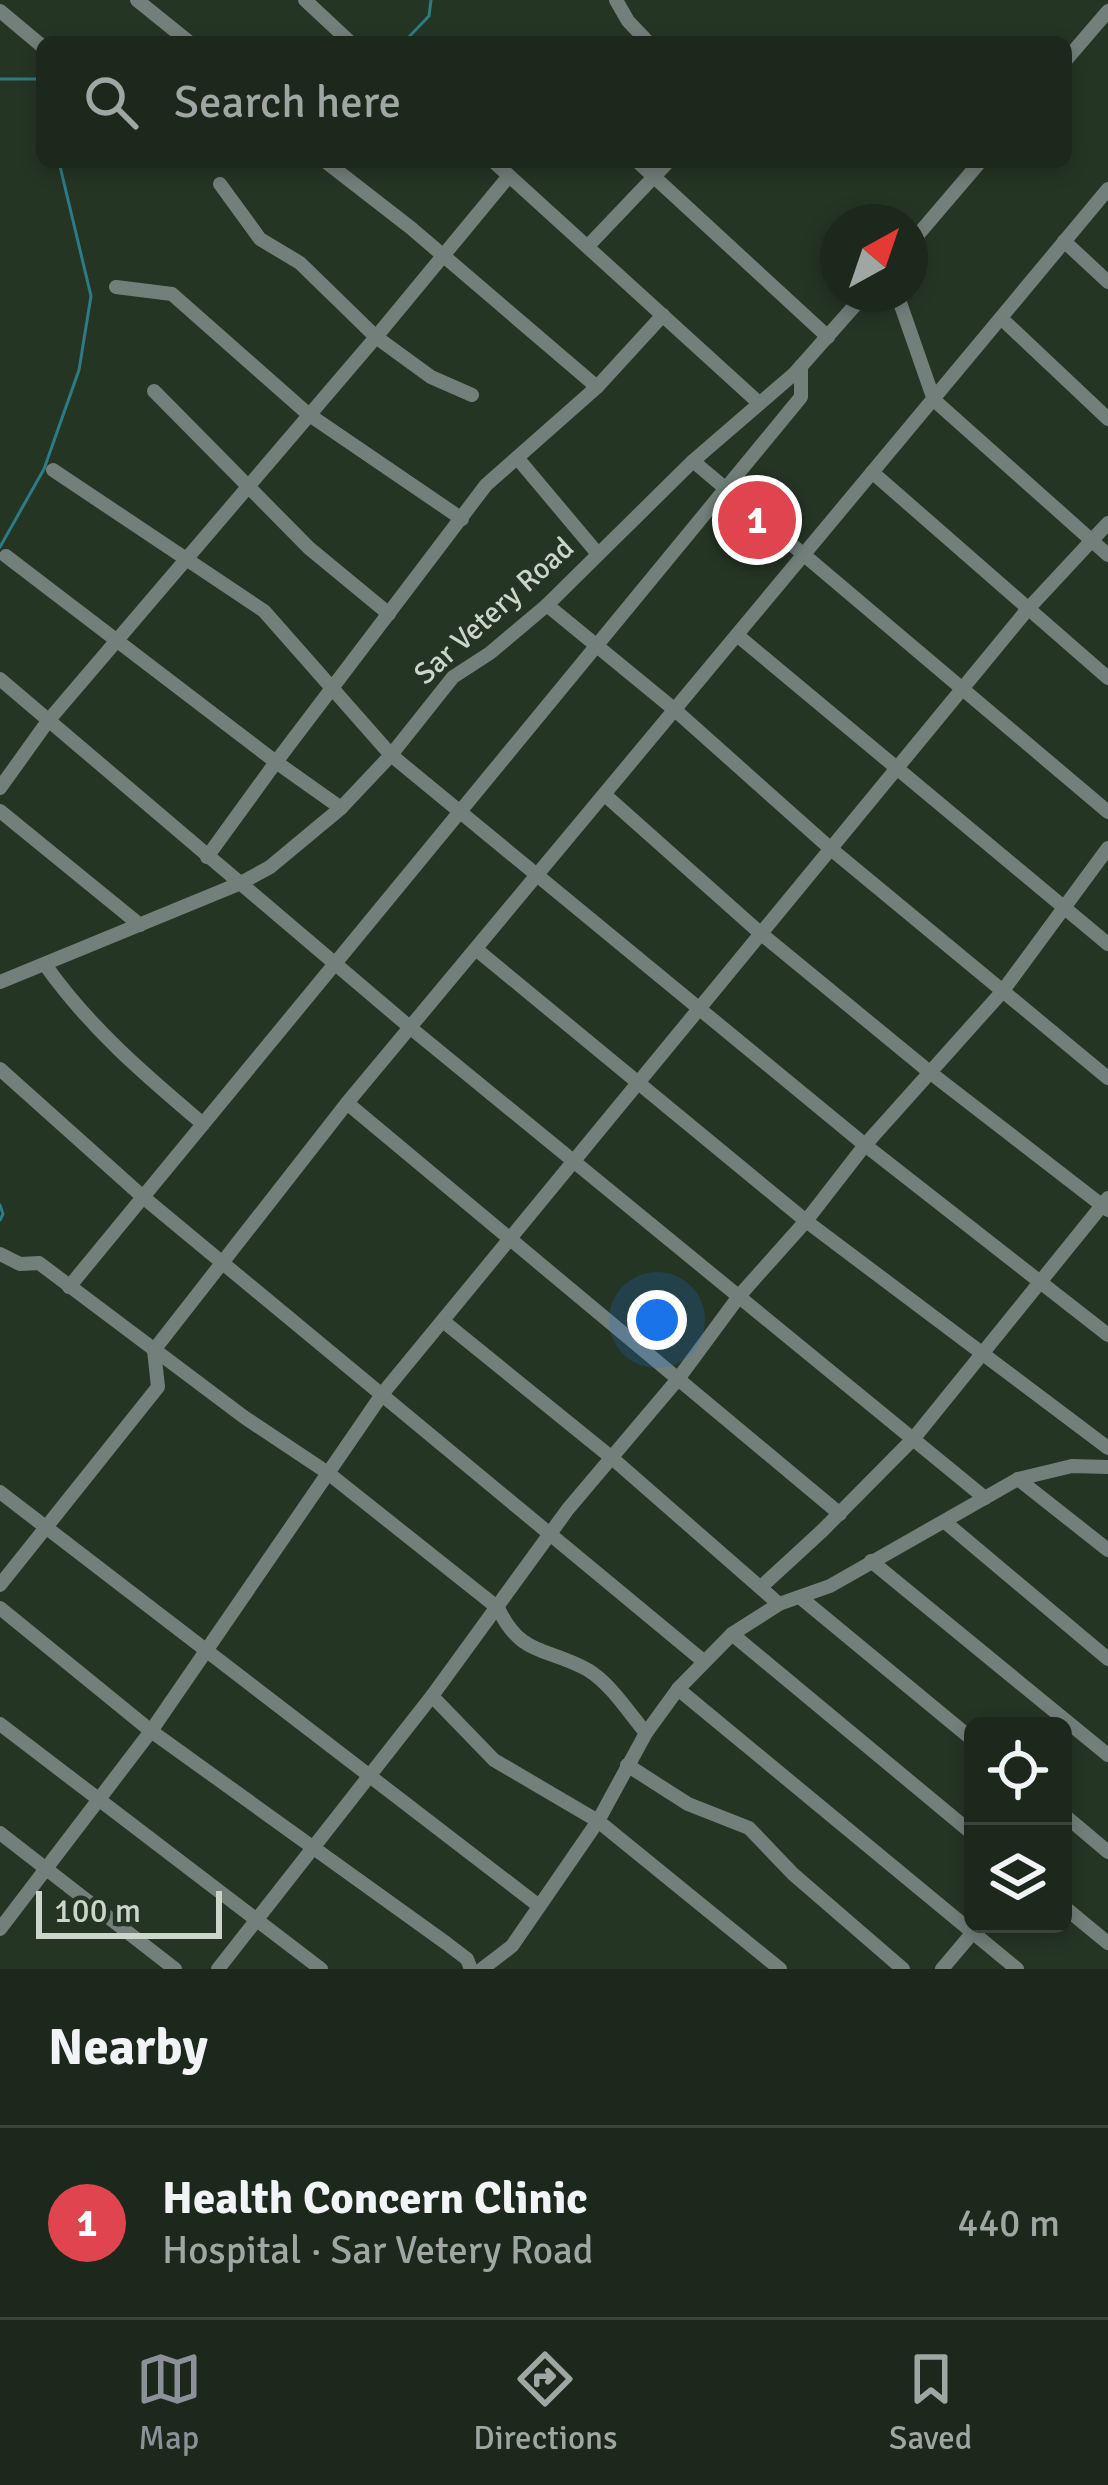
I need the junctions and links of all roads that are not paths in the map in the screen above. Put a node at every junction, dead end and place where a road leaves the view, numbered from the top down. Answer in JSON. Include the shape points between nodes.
{"nodes":[{"id":1,"x":137,"y":0,"type":"edge"},
{"id":2,"x":616,"y":0,"type":"edge"},
{"id":3,"x":308,"y":1,"type":"edge"},
{"id":4,"x":0,"y":11,"type":"edge"},
{"id":5,"x":1108,"y":11,"type":"edge"},
{"id":6,"x":182,"y":36,"type":"edge"},
{"id":7,"x":344,"y":36,"type":"edge"},
{"id":8,"x":642,"y":36,"type":"edge"},
{"id":9,"x":36,"y":41,"type":"edge"},
{"id":10,"x":1072,"y":53,"type":"edge"},
{"id":11,"x":334,"y":168,"type":"edge"},
{"id":12,"x":500,"y":168,"type":"edge"},
{"id":13,"x":645,"y":168,"type":"edge"},
{"id":14,"x":662,"y":168,"type":"edge"},
{"id":15,"x":975,"y":168,"type":"edge"},
{"id":16,"x":508,"y":176,"type":"junction"},
{"id":17,"x":655,"y":176,"type":"junction"},
{"id":18,"x":220,"y":184,"type":"dead end"},
{"id":19,"x":1108,"y":189,"type":"edge"},
{"id":20,"x":928,"y":223,"type":"edge"},
{"id":21,"x":1064,"y":242,"type":"junction"},
{"id":22,"x":588,"y":246,"type":"junction"},
{"id":23,"x":442,"y":258,"type":"junction"},
{"id":24,"x":1108,"y":282,"type":"edge"},
{"id":25,"x":116,"y":287,"type":"dead end"},
{"id":26,"x":850,"y":312,"type":"edge"},
{"id":27,"x":903,"y":312,"type":"edge"},
{"id":28,"x":663,"y":315,"type":"junction"},
{"id":29,"x":1001,"y":318,"type":"junction"},
{"id":30,"x":828,"y":337,"type":"junction"},
{"id":31,"x":376,"y":338,"type":"junction"},
{"id":32,"x":801,"y":366,"type":"junction"},
{"id":33,"x":597,"y":387,"type":"junction"},
{"id":34,"x":154,"y":392,"type":"dead end"},
{"id":35,"x":472,"y":395,"type":"dead end"},
{"id":36,"x":934,"y":400,"type":"junction"},
{"id":37,"x":759,"y":404,"type":"junction"},
{"id":38,"x":308,"y":414,"type":"junction"},
{"id":39,"x":1108,"y":418,"type":"edge"},
{"id":40,"x":519,"y":460,"type":"junction"},
{"id":41,"x":693,"y":461,"type":"junction"},
{"id":42,"x":53,"y":470,"type":"dead end"},
{"id":43,"x":872,"y":472,"type":"junction"},
{"id":44,"x":246,"y":487,"type":"junction"},
{"id":45,"x":726,"y":489,"type":"junction"},
{"id":46,"x":463,"y":519,"type":"junction"},
{"id":47,"x":1108,"y":523,"type":"edge"},
{"id":48,"x":1092,"y":542,"type":"junction"},
{"id":49,"x":598,"y":554,"type":"junction"},
{"id":50,"x":803,"y":554,"type":"junction"},
{"id":51,"x":1108,"y":555,"type":"edge"},
{"id":52,"x":6,"y":556,"type":"dead end"},
{"id":53,"x":187,"y":556,"type":"junction"},
{"id":54,"x":548,"y":605,"type":"junction"},
{"id":55,"x":1027,"y":610,"type":"junction"},
{"id":56,"x":389,"y":614,"type":"junction"},
{"id":57,"x":737,"y":635,"type":"junction"},
{"id":58,"x":117,"y":639,"type":"junction"},
{"id":59,"x":598,"y":646,"type":"junction"},
{"id":60,"x":1108,"y":678,"type":"edge"},
{"id":61,"x":0,"y":679,"type":"edge"},
{"id":62,"x":332,"y":684,"type":"junction"},
{"id":63,"x":962,"y":689,"type":"junction"},
{"id":64,"x":675,"y":710,"type":"junction"},
{"id":65,"x":48,"y":721,"type":"junction"},
{"id":66,"x":392,"y":755,"type":"junction"},
{"id":67,"x":276,"y":762,"type":"junction"},
{"id":68,"x":897,"y":768,"type":"junction"},
{"id":69,"x":0,"y":788,"type":"edge"},
{"id":70,"x":605,"y":795,"type":"junction"},
{"id":71,"x":341,"y":808,"type":"junction"},
{"id":72,"x":0,"y":811,"type":"edge"},
{"id":73,"x":461,"y":812,"type":"junction"},
{"id":74,"x":1108,"y":812,"type":"edge"},
{"id":75,"x":1108,"y":848,"type":"edge"},
{"id":76,"x":831,"y":849,"type":"junction"},
{"id":77,"x":207,"y":857,"type":"junction"},
{"id":78,"x":538,"y":876,"type":"junction"},
{"id":79,"x":241,"y":883,"type":"junction"},
{"id":80,"x":1064,"y":907,"type":"junction"},
{"id":81,"x":140,"y":925,"type":"junction"},
{"id":82,"x":759,"y":932,"type":"junction"},
{"id":83,"x":1108,"y":944,"type":"edge"},
{"id":84,"x":478,"y":950,"type":"junction"},
{"id":85,"x":336,"y":964,"type":"junction"},
{"id":86,"x":46,"y":966,"type":"junction"},
{"id":87,"x":0,"y":982,"type":"edge"},
{"id":88,"x":1002,"y":992,"type":"junction"},
{"id":89,"x":698,"y":1007,"type":"junction"},
{"id":90,"x":412,"y":1029,"type":"junction"},
{"id":91,"x":0,"y":1069,"type":"edge"},
{"id":92,"x":932,"y":1074,"type":"junction"},
{"id":93,"x":1108,"y":1078,"type":"edge"},
{"id":94,"x":638,"y":1083,"type":"junction"},
{"id":95,"x":347,"y":1102,"type":"junction"},
{"id":96,"x":203,"y":1124,"type":"junction"},
{"id":97,"x":865,"y":1144,"type":"junction"},
{"id":98,"x":576,"y":1159,"type":"junction"},
{"id":99,"x":143,"y":1197,"type":"junction"},
{"id":100,"x":1106,"y":1205,"type":"edge"},
{"id":101,"x":806,"y":1220,"type":"junction"},
{"id":102,"x":509,"y":1238,"type":"junction"},
{"id":103,"x":0,"y":1254,"type":"edge"},
{"id":104,"x":224,"y":1261,"type":"junction"},
{"id":105,"x":1040,"y":1282,"type":"junction"},
{"id":106,"x":69,"y":1287,"type":"junction"},
{"id":107,"x":740,"y":1295,"type":"junction"},
{"id":108,"x":443,"y":1321,"type":"junction"},
{"id":109,"x":1108,"y":1335,"type":"edge"},
{"id":110,"x":154,"y":1350,"type":"junction"},
{"id":111,"x":982,"y":1353,"type":"junction"},
{"id":112,"x":678,"y":1379,"type":"junction"},
{"id":113,"x":383,"y":1393,"type":"junction"},
{"id":114,"x":914,"y":1438,"type":"junction"},
{"id":115,"x":1108,"y":1448,"type":"edge"},
{"id":116,"x":612,"y":1458,"type":"junction"},
{"id":117,"x":1108,"y":1467,"type":"edge"},
{"id":118,"x":328,"y":1473,"type":"junction"},
{"id":119,"x":1018,"y":1479,"type":"junction"},
{"id":120,"x":0,"y":1492,"type":"edge"},
{"id":121,"x":986,"y":1498,"type":"junction"},
{"id":122,"x":840,"y":1514,"type":"junction"},
{"id":123,"x":945,"y":1522,"type":"junction"},
{"id":124,"x":47,"y":1527,"type":"junction"},
{"id":125,"x":550,"y":1536,"type":"junction"},
{"id":126,"x":1108,"y":1550,"type":"edge"},
{"id":127,"x":871,"y":1561,"type":"junction"},
{"id":128,"x":0,"y":1585,"type":"edge"},
{"id":129,"x":761,"y":1587,"type":"junction"},
{"id":130,"x":801,"y":1598,"type":"junction"},
{"id":131,"x":779,"y":1604,"type":"junction"},
{"id":132,"x":0,"y":1608,"type":"edge"},
{"id":133,"x":498,"y":1608,"type":"junction"},
{"id":134,"x":732,"y":1634,"type":"junction"},
{"id":135,"x":206,"y":1649,"type":"junction"},
{"id":136,"x":1108,"y":1659,"type":"edge"},
{"id":137,"x":702,"y":1660,"type":"junction"},
{"id":138,"x":678,"y":1689,"type":"junction"},
{"id":139,"x":432,"y":1696,"type":"junction"},
{"id":140,"x":0,"y":1724,"type":"edge"},
{"id":141,"x":151,"y":1731,"type":"junction"},
{"id":142,"x":646,"y":1733,"type":"junction"},
{"id":143,"x":964,"y":1733,"type":"edge"},
{"id":144,"x":1108,"y":1755,"type":"edge"},
{"id":145,"x":627,"y":1765,"type":"junction"},
{"id":146,"x":370,"y":1774,"type":"junction"},
{"id":147,"x":99,"y":1799,"type":"junction"},
{"id":148,"x":598,"y":1821,"type":"junction"},
{"id":149,"x":1072,"y":1822,"type":"edge"},
{"id":150,"x":965,"y":1825,"type":"edge"},
{"id":151,"x":0,"y":1833,"type":"edge"},
{"id":152,"x":311,"y":1846,"type":"junction"},
{"id":153,"x":1108,"y":1852,"type":"edge"},
{"id":154,"x":46,"y":1867,"type":"junction"},
{"id":155,"x":539,"y":1906,"type":"junction"},
{"id":156,"x":1072,"y":1913,"type":"edge"},
{"id":157,"x":257,"y":1917,"type":"junction"},
{"id":158,"x":964,"y":1918,"type":"edge"},
{"id":159,"x":0,"y":1929,"type":"edge"},
{"id":160,"x":972,"y":1933,"type":"edge"},
{"id":161,"x":981,"y":1933,"type":"edge"},
{"id":162,"x":1108,"y":1943,"type":"edge"},
{"id":163,"x":176,"y":1969,"type":"edge"},
{"id":164,"x":218,"y":1969,"type":"edge"},
{"id":165,"x":321,"y":1969,"type":"edge"},
{"id":166,"x":471,"y":1969,"type":"edge"},
{"id":167,"x":482,"y":1969,"type":"edge"},
{"id":168,"x":779,"y":1969,"type":"edge"},
{"id":169,"x":903,"y":1969,"type":"edge"},
{"id":170,"x":943,"y":1969,"type":"edge"},
{"id":171,"x":1017,"y":1969,"type":"edge"}],
"edges":[{"from":1,"to":6,"type":"street"},
{"from":2,"to":8,"type":"street"},
{"from":3,"to":7,"type":"street"},
{"from":4,"to":9,"type":"street"},
{"from":5,"to":10,"type":"street"},
{"from":11,"to":23,"type":"street"},
{"from":12,"to":16,"type":"street"},
{"from":13,"to":17,"type":"street"},
{"from":14,"to":17,"type":"street"},
{"from":15,"to":20,"type":"street"},
{"from":16,"to":22,"type":"street"},
{"from":16,"to":23,"type":"street"},
{"from":17,"to":22,"type":"street"},
{"from":17,"to":30,"type":"street"},
{"from":18,"to":31,"type":"street","via":[[260,239],[300,263]]},
{"from":19,"to":21,"type":"street"},
{"from":21,"to":24,"type":"street"},
{"from":21,"to":29,"type":"street"},
{"from":22,"to":28,"type":"street"},
{"from":23,"to":31,"type":"street"},
{"from":23,"to":33,"type":"street"},
{"from":25,"to":38,"type":"street","via":[[172,294]]},
{"from":26,"to":30,"type":"street","name":"Sar Vetery Road"},
{"from":27,"to":36,"type":"street"},
{"from":28,"to":33,"type":"street"},
{"from":28,"to":37,"type":"street"},
{"from":29,"to":36,"type":"street"},
{"from":29,"to":39,"type":"street"},
{"from":30,"to":32,"type":"street","name":"Sar Vetery Road"},
{"from":31,"to":35,"type":"street"},
{"from":31,"to":38,"type":"street"},
{"from":32,"to":37,"type":"street","name":"Sar Vetery Road"},
{"from":32,"to":45,"type":"street","via":[[801,397]]},
{"from":33,"to":40,"type":"street"},
{"from":34,"to":44,"type":"street"},
{"from":36,"to":43,"type":"street"},
{"from":36,"to":48,"type":"street"},
{"from":37,"to":41,"type":"street","name":"Sar Vetery Road"},
{"from":38,"to":44,"type":"street"},
{"from":38,"to":46,"type":"street"},
{"from":40,"to":46,"type":"street","via":[[486,485]]},
{"from":40,"to":49,"type":"street"},
{"from":41,"to":45,"type":"street"},
{"from":41,"to":49,"type":"street","name":"Sar Vetery Road"},
{"from":42,"to":53,"type":"street"},
{"from":43,"to":50,"type":"street"},
{"from":43,"to":55,"type":"street"},
{"from":44,"to":53,"type":"street"},
{"from":44,"to":56,"type":"street"},
{"from":45,"to":50,"type":"street"},
{"from":45,"to":59,"type":"street"},
{"from":46,"to":56,"type":"street"},
{"from":47,"to":48,"type":"street"},
{"from":48,"to":51,"type":"street"},
{"from":48,"to":55,"type":"street"},
{"from":49,"to":54,"type":"street","name":"Sar Vetery Road"},
{"from":50,"to":57,"type":"street"},
{"from":50,"to":63,"type":"street"},
{"from":52,"to":58,"type":"street"},
{"from":53,"to":58,"type":"street"},
{"from":53,"to":62,"type":"street","via":[[264,611]]},
{"from":54,"to":59,"type":"street"},
{"from":54,"to":66,"type":"street","name":"Sar Vetery Road","via":[[453,677]]},
{"from":55,"to":60,"type":"street"},
{"from":55,"to":63,"type":"street"},
{"from":56,"to":62,"type":"street"},
{"from":57,"to":64,"type":"street"},
{"from":57,"to":68,"type":"street"},
{"from":58,"to":65,"type":"street"},
{"from":58,"to":67,"type":"street"},
{"from":59,"to":64,"type":"street"},
{"from":59,"to":73,"type":"street"},
{"from":61,"to":65,"type":"street"},
{"from":62,"to":66,"type":"street"},
{"from":62,"to":67,"type":"street"},
{"from":63,"to":68,"type":"street"},
{"from":63,"to":74,"type":"street"},
{"from":64,"to":70,"type":"street"},
{"from":64,"to":76,"type":"street"},
{"from":65,"to":69,"type":"street"},
{"from":65,"to":77,"type":"street"},
{"from":66,"to":71,"type":"street","name":"Sar Vetery Road"},
{"from":66,"to":73,"type":"street"},
{"from":67,"to":71,"type":"street"},
{"from":67,"to":77,"type":"street"},
{"from":68,"to":76,"type":"street"},
{"from":68,"to":80,"type":"street"},
{"from":70,"to":78,"type":"street"},
{"from":70,"to":82,"type":"street"},
{"from":71,"to":79,"type":"street","name":"Sar Vetery Road"},
{"from":72,"to":81,"type":"street"},
{"from":73,"to":78,"type":"street"},
{"from":73,"to":85,"type":"street"},
{"from":75,"to":80,"type":"street"},
{"from":76,"to":82,"type":"street"},
{"from":76,"to":88,"type":"street"},
{"from":77,"to":79,"type":"street"},
{"from":78,"to":84,"type":"street"},
{"from":78,"to":89,"type":"street"},
{"from":79,"to":81,"type":"street","name":"Sar Vetery Road"},
{"from":79,"to":85,"type":"street"},
{"from":80,"to":83,"type":"street"},
{"from":80,"to":88,"type":"street"},
{"from":81,"to":86,"type":"street","name":"Sar Vetery Road"},
{"from":82,"to":89,"type":"street"},
{"from":82,"to":92,"type":"street"},
{"from":84,"to":90,"type":"street"},
{"from":84,"to":94,"type":"street"},
{"from":85,"to":90,"type":"street"},
{"from":85,"to":96,"type":"street"},
{"from":86,"to":87,"type":"street","name":"Sar Vetery Road"},
{"from":86,"to":96,"type":"street","via":[[77,1009]]},
{"from":88,"to":92,"type":"street"},
{"from":88,"to":93,"type":"street"},
{"from":89,"to":94,"type":"street"},
{"from":89,"to":97,"type":"street"},
{"from":90,"to":95,"type":"street"},
{"from":90,"to":98,"type":"street"},
{"from":91,"to":99,"type":"street"},
{"from":92,"to":97,"type":"street"},
{"from":92,"to":100,"type":"street"},
{"from":94,"to":98,"type":"street"},
{"from":94,"to":101,"type":"street"},
{"from":95,"to":102,"type":"street"},
{"from":95,"to":104,"type":"street"},
{"from":96,"to":99,"type":"street"},
{"from":97,"to":101,"type":"street"},
{"from":97,"to":105,"type":"street"},
{"from":98,"to":102,"type":"street"},
{"from":98,"to":107,"type":"street"},
{"from":99,"to":104,"type":"street"},
{"from":99,"to":106,"type":"street"},
{"from":100,"to":105,"type":"street"},
{"from":101,"to":107,"type":"street"},
{"from":101,"to":111,"type":"street"},
{"from":102,"to":108,"type":"street"},
{"from":102,"to":112,"type":"street"},
{"from":103,"to":106,"type":"street","via":[[39,1263]]},
{"from":104,"to":110,"type":"street"},
{"from":104,"to":113,"type":"street"},
{"from":105,"to":109,"type":"street"},
{"from":105,"to":111,"type":"street"},
{"from":106,"to":110,"type":"street"},
{"from":107,"to":112,"type":"street"},
{"from":107,"to":114,"type":"street"},
{"from":108,"to":113,"type":"street"},
{"from":108,"to":116,"type":"street"},
{"from":110,"to":118,"type":"street"},
{"from":110,"to":124,"type":"street","via":[[158,1387]]},
{"from":111,"to":114,"type":"street"},
{"from":111,"to":115,"type":"street"},
{"from":112,"to":116,"type":"street"},
{"from":112,"to":122,"type":"street"},
{"from":113,"to":118,"type":"street"},
{"from":113,"to":125,"type":"street"},
{"from":114,"to":121,"type":"street"},
{"from":114,"to":122,"type":"street"},
{"from":116,"to":125,"type":"street"},
{"from":116,"to":129,"type":"street"},
{"from":117,"to":119,"type":"street"},
{"from":118,"to":133,"type":"street"},
{"from":118,"to":135,"type":"street"},
{"from":119,"to":121,"type":"street"},
{"from":119,"to":126,"type":"street"},
{"from":120,"to":124,"type":"street"},
{"from":121,"to":123,"type":"street"},
{"from":122,"to":129,"type":"street"},
{"from":123,"to":127,"type":"street"},
{"from":123,"to":136,"type":"street"},
{"from":124,"to":128,"type":"street"},
{"from":124,"to":135,"type":"street"},
{"from":125,"to":133,"type":"street"},
{"from":125,"to":137,"type":"street"},
{"from":127,"to":130,"type":"street"},
{"from":127,"to":144,"type":"street"},
{"from":129,"to":131,"type":"street"},
{"from":130,"to":131,"type":"street"},
{"from":130,"to":143,"type":"street"},
{"from":131,"to":134,"type":"street"},
{"from":132,"to":141,"type":"street"},
{"from":133,"to":139,"type":"street"},
{"from":133,"to":142,"type":"street","via":[[524,1645],[586,1669]]},
{"from":134,"to":137,"type":"street"},
{"from":134,"to":150,"type":"street"},
{"from":135,"to":141,"type":"street"},
{"from":135,"to":146,"type":"street"},
{"from":137,"to":138,"type":"street"},
{"from":138,"to":142,"type":"street"},
{"from":138,"to":158,"type":"street"},
{"from":139,"to":146,"type":"street"},
{"from":139,"to":148,"type":"street","via":[[494,1760]]},
{"from":140,"to":147,"type":"street"},
{"from":141,"to":147,"type":"street"},
{"from":141,"to":152,"type":"street"},
{"from":142,"to":145,"type":"street"},
{"from":145,"to":148,"type":"street"},
{"from":145,"to":169,"type":"street","via":[[688,1804],[749,1828]]},
{"from":146,"to":152,"type":"street"},
{"from":146,"to":155,"type":"street"},
{"from":147,"to":154,"type":"street"},
{"from":147,"to":157,"type":"street"},
{"from":148,"to":155,"type":"street"},
{"from":148,"to":168,"type":"street"},
{"from":149,"to":153,"type":"street"},
{"from":151,"to":154,"type":"street"},
{"from":152,"to":157,"type":"street"},
{"from":152,"to":166,"type":"street"},
{"from":154,"to":159,"type":"street"},
{"from":154,"to":163,"type":"street"},
{"from":155,"to":167,"type":"street","via":[[512,1946]]},
{"from":156,"to":162,"type":"street"},
{"from":157,"to":164,"type":"street"},
{"from":157,"to":165,"type":"street"},
{"from":160,"to":170,"type":"street"},
{"from":161,"to":171,"type":"street"}]}
